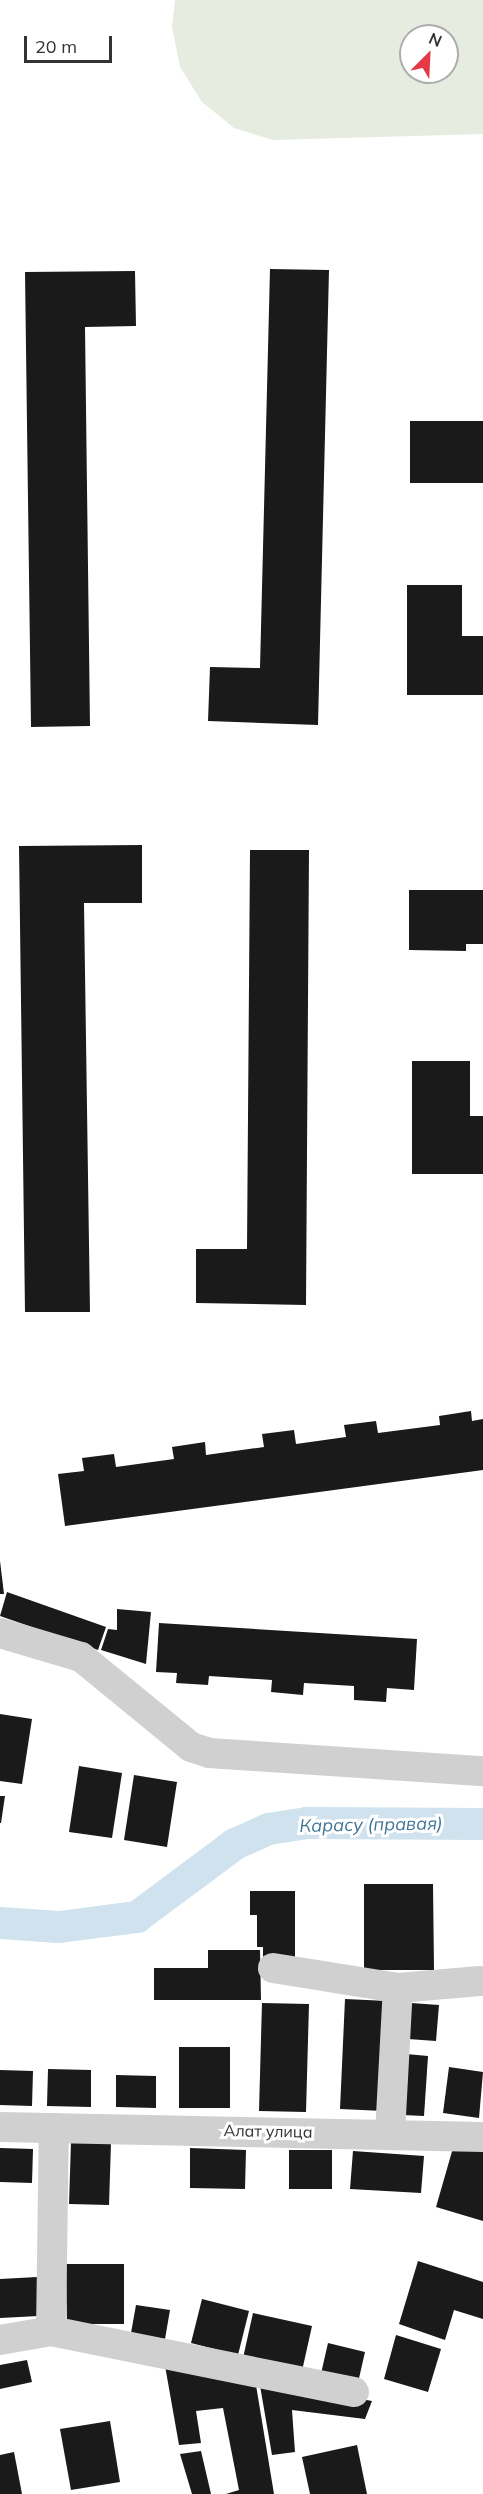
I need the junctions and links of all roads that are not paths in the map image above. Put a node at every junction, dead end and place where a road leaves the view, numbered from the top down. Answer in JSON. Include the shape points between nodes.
{"nodes":[{"id":1,"x":0,"y":1633,"type":"edge"},
{"id":2,"x":483,"y":1771,"type":"edge"},
{"id":3,"x":273,"y":1968,"type":"dead end"},
{"id":4,"x":480,"y":1982,"type":"dead end"},
{"id":5,"x":398,"y":1988,"type":"junction"},
{"id":6,"x":0,"y":2127,"type":"edge"},
{"id":7,"x":54,"y":2128,"type":"junction"},
{"id":8,"x":390,"y":2134,"type":"junction"},
{"id":9,"x":483,"y":2138,"type":"edge"},
{"id":10,"x":51,"y":2331,"type":"junction"},
{"id":11,"x":0,"y":2340,"type":"edge"},
{"id":12,"x":354,"y":2392,"type":"dead end"}],
"edges":[{"from":1,"to":2,"type":"street","via":[[81,1657],[191,1747],[209,1753]]},
{"from":3,"to":5,"type":"street"},
{"from":4,"to":5,"type":"street"},
{"from":5,"to":8,"type":"street"},
{"from":6,"to":7,"type":"street","name":"Алат улица"},
{"from":7,"to":8,"type":"street","name":"Алат улица"},
{"from":7,"to":10,"type":"street"},
{"from":8,"to":9,"type":"street","name":"Алат улица"},
{"from":10,"to":11,"type":"street"},
{"from":10,"to":12,"type":"street"}]}
